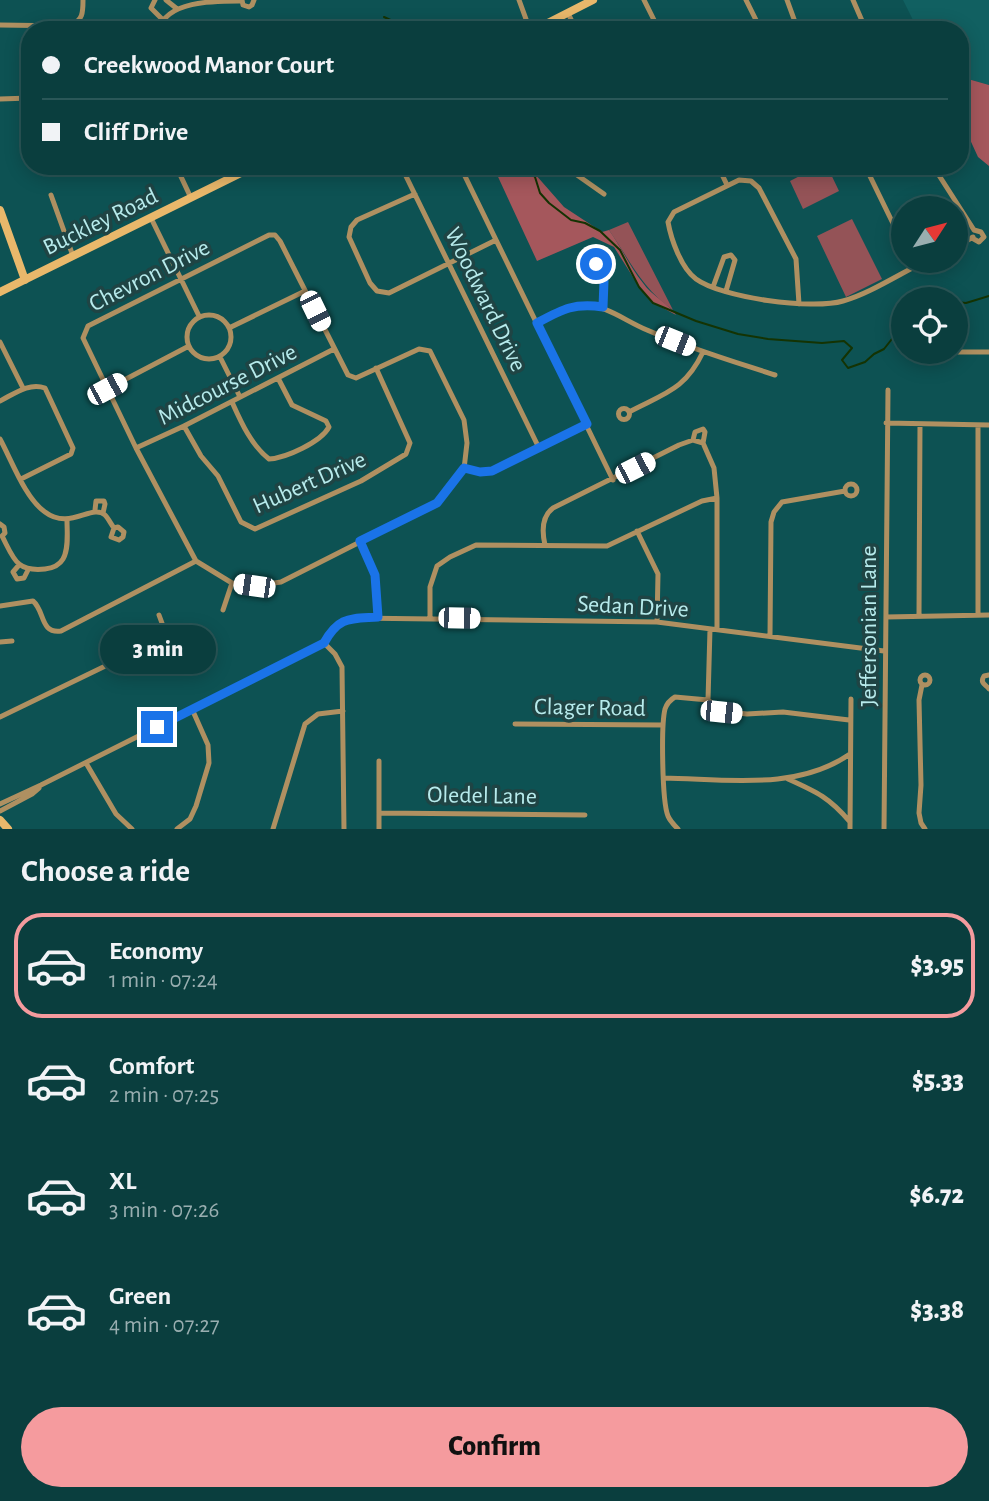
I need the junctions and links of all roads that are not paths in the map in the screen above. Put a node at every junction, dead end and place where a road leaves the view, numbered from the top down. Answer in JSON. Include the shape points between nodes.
{"nodes":[{"id":1,"x":83,"y":0,"type":"edge"},
{"id":2,"x":155,"y":0,"type":"edge"},
{"id":3,"x":166,"y":0,"type":"edge"},
{"id":4,"x":254,"y":0,"type":"edge"},
{"id":5,"x":519,"y":0,"type":"edge"},
{"id":6,"x":593,"y":0,"type":"edge"},
{"id":7,"x":644,"y":0,"type":"edge"},
{"id":8,"x":746,"y":0,"type":"edge"},
{"id":9,"x":787,"y":0,"type":"edge"},
{"id":10,"x":853,"y":0,"type":"edge"},
{"id":11,"x":242,"y":1,"type":"edge"},
{"id":12,"x":176,"y":8,"type":"junction"},
{"id":13,"x":568,"y":13,"type":"junction"},
{"id":14,"x":163,"y":20,"type":"joint"},
{"id":15,"x":78,"y":21,"type":"edge"},
{"id":16,"x":528,"y":21,"type":"edge"},
{"id":17,"x":551,"y":21,"type":"edge"},
{"id":18,"x":572,"y":21,"type":"edge"},
{"id":19,"x":654,"y":21,"type":"edge"},
{"id":20,"x":756,"y":21,"type":"edge"},
{"id":21,"x":795,"y":21,"type":"edge"},
{"id":22,"x":862,"y":21,"type":"edge"},
{"id":23,"x":0,"y":25,"type":"edge"},
{"id":24,"x":21,"y":25,"type":"edge"},
{"id":25,"x":21,"y":98,"type":"edge"},
{"id":26,"x":0,"y":99,"type":"edge"},
{"id":27,"x":180,"y":175,"type":"edge"},
{"id":28,"x":237,"y":175,"type":"edge"},
{"id":29,"x":406,"y":175,"type":"edge"},
{"id":30,"x":464,"y":175,"type":"edge"},
{"id":31,"x":577,"y":175,"type":"edge"},
{"id":32,"x":722,"y":175,"type":"edge"},
{"id":33,"x":869,"y":175,"type":"edge"},
{"id":34,"x":939,"y":175,"type":"edge"},
{"id":35,"x":727,"y":185,"type":"junction"},
{"id":36,"x":415,"y":194,"type":"junction"},
{"id":37,"x":604,"y":194,"type":"dead end"},
{"id":38,"x":51,"y":195,"type":"dead end"},
{"id":39,"x":191,"y":198,"type":"junction"},
{"id":40,"x":0,"y":210,"type":"edge"},
{"id":41,"x":151,"y":218,"type":"junction"},
{"id":42,"x":891,"y":219,"type":"edge"},
{"id":43,"x":974,"y":230,"type":"junction"},
{"id":44,"x":972,"y":238,"type":"junction"},
{"id":45,"x":496,"y":240,"type":"junction"},
{"id":46,"x":968,"y":240,"type":"edge"},
{"id":47,"x":73,"y":256,"type":"junction"},
{"id":48,"x":449,"y":263,"type":"junction"},
{"id":49,"x":597,"y":271,"type":"dead end"},
{"id":50,"x":896,"y":273,"type":"edge"},
{"id":51,"x":180,"y":278,"type":"junction"},
{"id":52,"x":26,"y":280,"type":"junction"},
{"id":53,"x":713,"y":287,"type":"junction"},
{"id":54,"x":305,"y":291,"type":"junction"},
{"id":55,"x":726,"y":291,"type":"junction"},
{"id":56,"x":0,"y":292,"type":"edge"},
{"id":57,"x":799,"y":304,"type":"junction"},
{"id":58,"x":603,"y":307,"type":"junction"},
{"id":59,"x":199,"y":316,"type":"junction"},
{"id":60,"x":537,"y":323,"type":"junction"},
{"id":61,"x":229,"y":328,"type":"junction"},
{"id":62,"x":0,"y":342,"type":"edge"},
{"id":63,"x":190,"y":346,"type":"junction"},
{"id":64,"x":334,"y":349,"type":"junction"},
{"id":65,"x":703,"y":352,"type":"junction"},
{"id":66,"x":968,"y":352,"type":"edge"},
{"id":67,"x":989,"y":352,"type":"edge"},
{"id":68,"x":220,"y":358,"type":"junction"},
{"id":69,"x":376,"y":368,"type":"junction"},
{"id":70,"x":775,"y":375,"type":"dead end"},
{"id":71,"x":278,"y":378,"type":"junction"},
{"id":72,"x":23,"y":388,"type":"junction"},
{"id":73,"x":107,"y":389,"type":"junction"},
{"id":74,"x":888,"y":390,"type":"dead end"},
{"id":75,"x":240,"y":397,"type":"junction"},
{"id":76,"x":0,"y":401,"type":"edge"},
{"id":77,"x":232,"y":402,"type":"junction"},
{"id":78,"x":629,"y":412,"type":"dead end"},
{"id":79,"x":587,"y":424,"type":"junction"},
{"id":80,"x":886,"y":424,"type":"junction"},
{"id":81,"x":920,"y":425,"type":"junction"},
{"id":82,"x":978,"y":425,"type":"junction"},
{"id":83,"x":989,"y":425,"type":"edge"},
{"id":84,"x":184,"y":426,"type":"junction"},
{"id":85,"x":0,"y":439,"type":"edge"},
{"id":86,"x":693,"y":440,"type":"junction"},
{"id":87,"x":703,"y":443,"type":"junction"},
{"id":88,"x":136,"y":448,"type":"junction"},
{"id":89,"x":539,"y":448,"type":"junction"},
{"id":90,"x":464,"y":468,"type":"junction"},
{"id":91,"x":21,"y":479,"type":"junction"},
{"id":92,"x":613,"y":480,"type":"junction"},
{"id":93,"x":845,"y":491,"type":"dead end"},
{"id":94,"x":717,"y":498,"type":"junction"},
{"id":95,"x":95,"y":510,"type":"junction"},
{"id":96,"x":103,"y":513,"type":"junction"},
{"id":97,"x":67,"y":521,"type":"junction"},
{"id":98,"x":0,"y":524,"type":"edge"},
{"id":99,"x":114,"y":528,"type":"dead end"},
{"id":100,"x":637,"y":531,"type":"junction"},
{"id":101,"x":1,"y":536,"type":"edge"},
{"id":102,"x":360,"y":541,"type":"junction"},
{"id":103,"x":545,"y":545,"type":"junction"},
{"id":104,"x":196,"y":561,"type":"junction"},
{"id":105,"x":19,"y":565,"type":"junction"},
{"id":106,"x":28,"y":570,"type":"junction"},
{"id":107,"x":232,"y":583,"type":"junction"},
{"id":108,"x":0,"y":606,"type":"edge"},
{"id":109,"x":223,"y":610,"type":"dead end"},
{"id":110,"x":159,"y":615,"type":"dead end"},
{"id":111,"x":919,"y":615,"type":"junction"},
{"id":112,"x":978,"y":615,"type":"junction"},
{"id":113,"x":989,"y":615,"type":"edge"},
{"id":114,"x":378,"y":617,"type":"junction"},
{"id":115,"x":430,"y":617,"type":"junction"},
{"id":116,"x":886,"y":617,"type":"junction"},
{"id":117,"x":657,"y":622,"type":"junction"},
{"id":118,"x":714,"y":629,"type":"junction"},
{"id":119,"x":770,"y":636,"type":"junction"},
{"id":120,"x":12,"y":641,"type":"dead end"},
{"id":121,"x":0,"y":642,"type":"edge"},
{"id":122,"x":324,"y":643,"type":"junction"},
{"id":123,"x":884,"y":651,"type":"junction"},
{"id":124,"x":989,"y":675,"type":"edge"},
{"id":125,"x":922,"y":685,"type":"dead end"},
{"id":126,"x":989,"y":689,"type":"edge"},
{"id":127,"x":851,"y":699,"type":"dead end"},
{"id":128,"x":708,"y":700,"type":"junction"},
{"id":129,"x":192,"y":709,"type":"junction"},
{"id":130,"x":343,"y":711,"type":"junction"},
{"id":131,"x":0,"y":717,"type":"edge"},
{"id":132,"x":849,"y":720,"type":"junction"},
{"id":133,"x":515,"y":724,"type":"dead end"},
{"id":134,"x":662,"y":725,"type":"junction"},
{"id":135,"x":850,"y":754,"type":"junction"},
{"id":136,"x":379,"y":761,"type":"dead end"},
{"id":137,"x":86,"y":763,"type":"junction"},
{"id":138,"x":664,"y":778,"type":"junction"},
{"id":139,"x":788,"y":779,"type":"junction"},
{"id":140,"x":41,"y":786,"type":"junction"},
{"id":141,"x":0,"y":804,"type":"edge"},
{"id":142,"x":0,"y":811,"type":"edge"},
{"id":143,"x":379,"y":813,"type":"junction"},
{"id":144,"x":585,"y":815,"type":"dead end"},
{"id":145,"x":0,"y":821,"type":"edge"},
{"id":146,"x":671,"y":822,"type":"junction"},
{"id":147,"x":850,"y":826,"type":"edge"},
{"id":148,"x":919,"y":826,"type":"edge"},
{"id":149,"x":273,"y":828,"type":"edge"},
{"id":150,"x":8,"y":829,"type":"edge"},
{"id":151,"x":132,"y":829,"type":"edge"},
{"id":152,"x":177,"y":829,"type":"edge"},
{"id":153,"x":282,"y":829,"type":"edge"},
{"id":154,"x":344,"y":829,"type":"edge"},
{"id":155,"x":379,"y":829,"type":"edge"},
{"id":156,"x":667,"y":829,"type":"edge"},
{"id":157,"x":678,"y":829,"type":"edge"},
{"id":158,"x":884,"y":829,"type":"edge"},
{"id":159,"x":925,"y":829,"type":"edge"}],
"edges":[{"from":1,"to":15,"type":"street"},
{"from":2,"to":14,"type":"street","via":[[151,8]]},
{"from":3,"to":12,"type":"street"},
{"from":4,"to":11,"type":"street","via":[[249,7]]},
{"from":5,"to":16,"type":"street"},
{"from":6,"to":13,"type":"street"},
{"from":7,"to":19,"type":"street"},
{"from":8,"to":20,"type":"street"},
{"from":9,"to":21,"type":"street"},
{"from":10,"to":22,"type":"street"},
{"from":11,"to":12,"type":"street","via":[[199,2]]},
{"from":12,"to":14,"type":"street"},
{"from":13,"to":17,"type":"street"},
{"from":13,"to":18,"type":"street"},
{"from":23,"to":24,"type":"street"},
{"from":25,"to":26,"type":"street"},
{"from":27,"to":39,"type":"street"},
{"from":28,"to":39,"type":"street","name":"Buckley Road"},
{"from":29,"to":36,"type":"street","name":"Woodward Drive"},
{"from":30,"to":45,"type":"street"},
{"from":31,"to":37,"type":"street"},
{"from":32,"to":35,"type":"street"},
{"from":33,"to":42,"type":"street"},
{"from":34,"to":43,"type":"street"},
{"from":35,"to":53,"type":"street","via":[[674,212],[668,222],[688,271]]},
{"from":35,"to":57,"type":"street","via":[[751,181],[759,188],[796,259]]},
{"from":36,"to":48,"type":"street","name":"Woodward Drive"},
{"from":36,"to":48,"type":"street","via":[[351,227],[349,237],[370,283],[377,291],[389,293]]},
{"from":38,"to":47,"type":"street"},
{"from":39,"to":41,"type":"street","name":"Buckley Road"},
{"from":40,"to":52,"type":"street"},
{"from":41,"to":47,"type":"street","name":"Buckley Road"},
{"from":41,"to":51,"type":"street"},
{"from":43,"to":44,"type":"street"},
{"from":43,"to":44,"type":"street","via":[[984,237],[979,242]]},
{"from":44,"to":46,"type":"street"},
{"from":45,"to":48,"type":"street"},
{"from":45,"to":60,"type":"street"},
{"from":47,"to":52,"type":"street","name":"Buckley Road"},
{"from":48,"to":89,"type":"street","name":"Woodward Drive"},
{"from":49,"to":58,"type":"street","via":[[604,281]]},
{"from":50,"to":57,"type":"street","via":[[841,302]]},
{"from":51,"to":54,"type":"street","name":"Chevron Drive","via":[[275,235]]},
{"from":51,"to":59,"type":"street"},
{"from":51,"to":73,"type":"street","name":"Chevron Drive","via":[[88,326],[83,338]]},
{"from":52,"to":56,"type":"street","name":"Buckley Road"},
{"from":53,"to":55,"type":"street"},
{"from":53,"to":55,"type":"street","via":[[724,257],[731,255],[735,260]]},
{"from":54,"to":61,"type":"street"},
{"from":54,"to":64,"type":"street"},
{"from":55,"to":57,"type":"street"},
{"from":58,"to":60,"type":"street","via":[[567,307]]},
{"from":58,"to":65,"type":"street"},
{"from":59,"to":61,"type":"street","via":[[213,315]]},
{"from":59,"to":63,"type":"street","via":[[189,328]]},
{"from":60,"to":79,"type":"street"},
{"from":61,"to":68,"type":"street","via":[[229,346]]},
{"from":62,"to":72,"type":"street"},
{"from":63,"to":68,"type":"street","via":[[205,359]]},
{"from":63,"to":73,"type":"street"},
{"from":64,"to":69,"type":"street","via":[[352,377]]},
{"from":64,"to":71,"type":"street","name":"Midcourse Drive"},
{"from":65,"to":70,"type":"street"},
{"from":65,"to":78,"type":"street","via":[[681,385]]},
{"from":66,"to":67,"type":"street"},
{"from":68,"to":75,"type":"street"},
{"from":69,"to":84,"type":"street","name":"Hubert Drive","via":[[410,443],[406,454],[361,481],[255,529],[240,522],[218,476]]},
{"from":69,"to":90,"type":"street","via":[[419,349],[430,351],[464,420]]},
{"from":71,"to":75,"type":"street","name":"Midcourse Drive"},
{"from":71,"to":77,"type":"street","via":[[292,405],[326,421],[325,435],[270,459],[243,426]]},
{"from":72,"to":76,"type":"street"},
{"from":72,"to":91,"type":"street","via":[[45,388],[73,448],[71,454]]},
{"from":73,"to":88,"type":"street","name":"Chevron Drive"},
{"from":74,"to":80,"type":"street","name":"Jeffersonian Lane"},
{"from":75,"to":77,"type":"street","name":"Midcourse Drive"},
{"from":77,"to":84,"type":"street","name":"Midcourse Drive"},
{"from":79,"to":89,"type":"street"},
{"from":79,"to":92,"type":"street"},
{"from":80,"to":81,"type":"street"},
{"from":80,"to":116,"type":"street","name":"Jeffersonian Lane"},
{"from":81,"to":82,"type":"street"},
{"from":81,"to":111,"type":"street"},
{"from":82,"to":83,"type":"street"},
{"from":82,"to":112,"type":"street"},
{"from":84,"to":88,"type":"street","name":"Midcourse Drive"},
{"from":85,"to":91,"type":"street"},
{"from":86,"to":87,"type":"street"},
{"from":86,"to":87,"type":"street","via":[[695,432],[702,429]]},
{"from":86,"to":92,"type":"street"},
{"from":87,"to":94,"type":"street","via":[[714,468]]},
{"from":88,"to":104,"type":"street","name":"Chevron Drive"},
{"from":89,"to":90,"type":"street","via":[[492,471]]},
{"from":90,"to":102,"type":"street","via":[[437,503]]},
{"from":91,"to":97,"type":"street","via":[[25,491],[43,511]]},
{"from":92,"to":103,"type":"street","via":[[549,511],[542,532]]},
{"from":93,"to":119,"type":"street","via":[[782,502],[774,512]]},
{"from":94,"to":100,"type":"street"},
{"from":94,"to":118,"type":"street"},
{"from":95,"to":96,"type":"street"},
{"from":95,"to":96,"type":"street","via":[[96,501],[104,501]]},
{"from":95,"to":97,"type":"street"},
{"from":96,"to":99,"type":"street"},
{"from":97,"to":106,"type":"street","via":[[62,562]]},
{"from":98,"to":101,"type":"street","via":[[5,533]]},
{"from":100,"to":103,"type":"street","via":[[607,546]]},
{"from":100,"to":117,"type":"street","via":[[658,574]]},
{"from":101,"to":105,"type":"street"},
{"from":102,"to":107,"type":"street","via":[[281,582]]},
{"from":102,"to":114,"type":"street","via":[[375,575]]},
{"from":103,"to":115,"type":"street","via":[[476,545],[445,559],[437,566],[430,587]]},
{"from":104,"to":107,"type":"street"},
{"from":104,"to":108,"type":"street","via":[[64,630],[52,631],[33,601]]},
{"from":105,"to":106,"type":"street"},
{"from":105,"to":106,"type":"street","via":[[13,572],[17,579],[24,578]]},
{"from":107,"to":109,"type":"street"},
{"from":110,"to":131,"type":"street","via":[[166,634],[159,640]]},
{"from":111,"to":112,"type":"street"},
{"from":111,"to":116,"type":"street"},
{"from":112,"to":113,"type":"street"},
{"from":114,"to":115,"type":"street","name":"Sedan Drive"},
{"from":114,"to":122,"type":"street","name":"Sedan Drive","via":[[340,622]]},
{"from":115,"to":117,"type":"street","name":"Sedan Drive"},
{"from":116,"to":123,"type":"street","name":"Jeffersonian Lane"},
{"from":117,"to":118,"type":"street","name":"Sedan Drive"},
{"from":118,"to":119,"type":"street","name":"Sedan Drive"},
{"from":118,"to":128,"type":"street"},
{"from":119,"to":123,"type":"street","name":"Sedan Drive"},
{"from":120,"to":121,"type":"street"},
{"from":122,"to":129,"type":"street","name":"Sedan Drive"},
{"from":122,"to":130,"type":"street","via":[[342,667]]},
{"from":123,"to":158,"type":"street","name":"Jeffersonian Lane"},
{"from":124,"to":126,"type":"street","via":[[982,682]]},
{"from":125,"to":148,"type":"street"},
{"from":127,"to":132,"type":"street"},
{"from":128,"to":132,"type":"street","name":"Clager Road","via":[[721,712],[783,712]]},
{"from":128,"to":134,"type":"street","name":"Clager Road","via":[[676,697],[665,710]]},
{"from":129,"to":137,"type":"street","name":"Sedan Drive"},
{"from":129,"to":152,"type":"street","via":[[208,745],[209,763],[190,819]]},
{"from":130,"to":149,"type":"street","via":[[318,714],[305,724]]},
{"from":130,"to":154,"type":"street"},
{"from":132,"to":135,"type":"street"},
{"from":133,"to":134,"type":"street","name":"Clager Road"},
{"from":134,"to":138,"type":"street"},
{"from":135,"to":139,"type":"street","via":[[827,768]]},
{"from":135,"to":147,"type":"street"},
{"from":136,"to":143,"type":"street"},
{"from":137,"to":140,"type":"street","name":"Sedan Drive"},
{"from":137,"to":151,"type":"street","via":[[116,814]]},
{"from":138,"to":139,"type":"street"},
{"from":138,"to":146,"type":"street","via":[[663,796]]},
{"from":139,"to":147,"type":"street","via":[[835,804]]},
{"from":140,"to":141,"type":"street"},
{"from":140,"to":142,"type":"street"},
{"from":143,"to":144,"type":"street","name":"Oledel Lane"},
{"from":143,"to":155,"type":"street"},
{"from":145,"to":150,"type":"street"},
{"from":146,"to":156,"type":"street"},
{"from":146,"to":157,"type":"street"},
{"from":148,"to":159,"type":"street"},
{"from":149,"to":153,"type":"street"}]}
